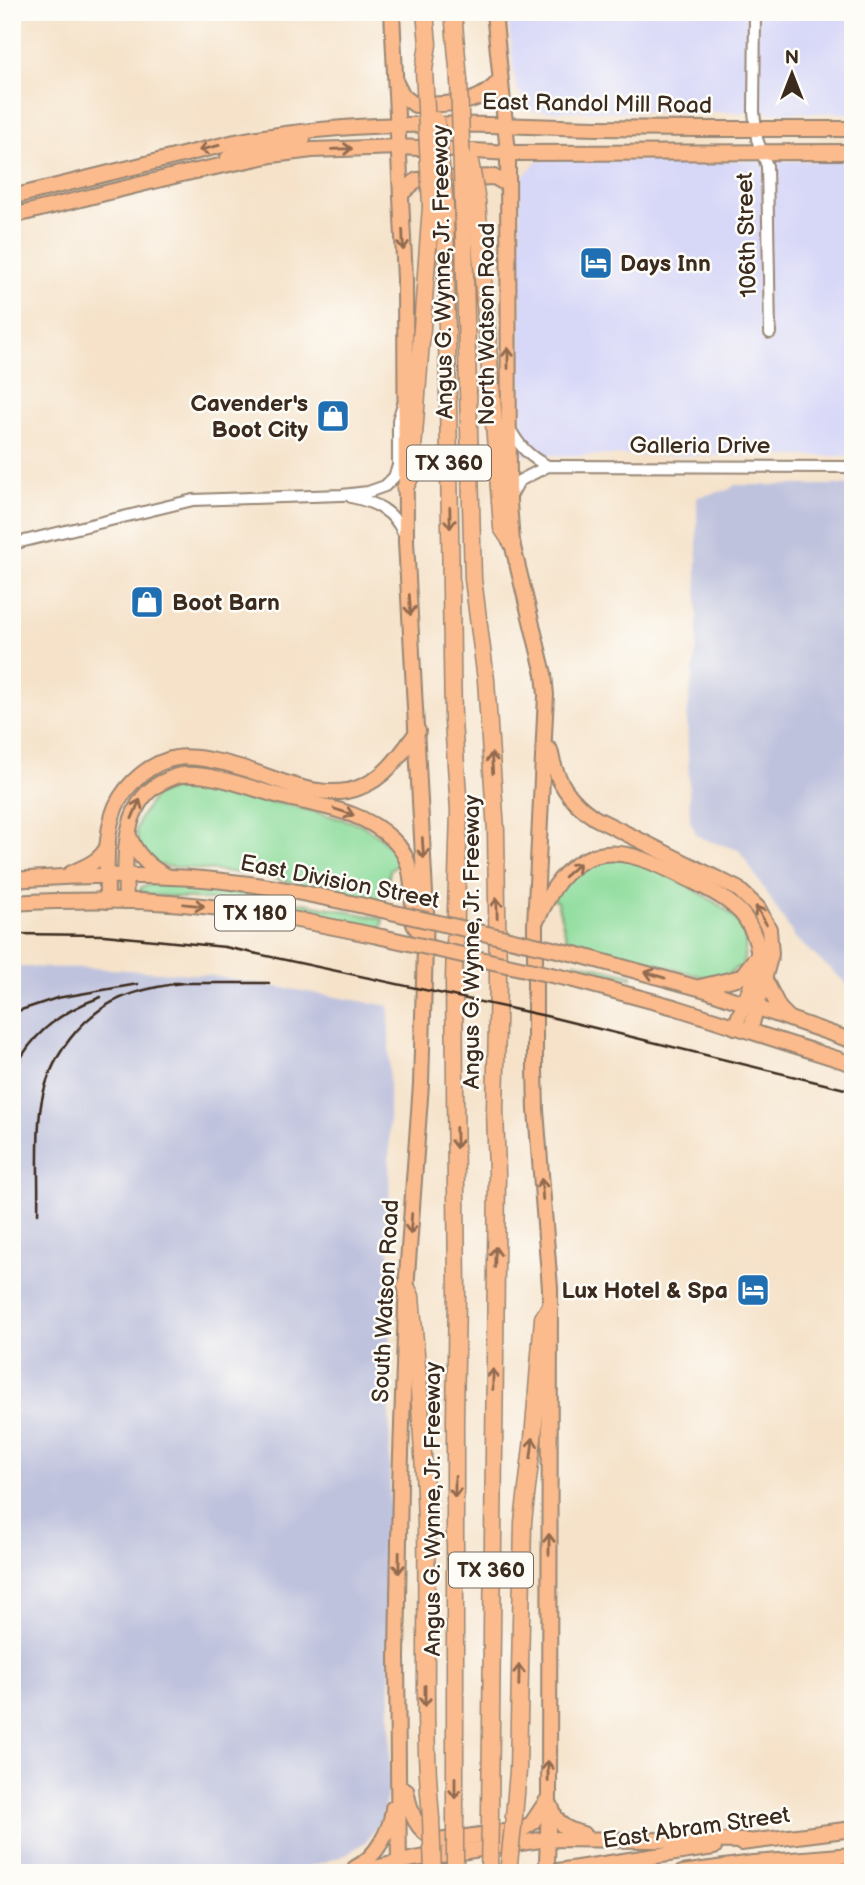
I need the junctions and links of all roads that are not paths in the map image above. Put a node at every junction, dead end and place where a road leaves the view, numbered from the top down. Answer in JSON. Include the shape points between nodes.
{"nodes":[{"id":1,"x":392,"y":12,"type":"edge"},
{"id":2,"x":425,"y":12,"type":"edge"},
{"id":3,"x":453,"y":12,"type":"edge"},
{"id":4,"x":494,"y":12,"type":"edge"},
{"id":5,"x":755,"y":12,"type":"edge"},
{"id":6,"x":500,"y":80,"type":"junction"},
{"id":7,"x":396,"y":82,"type":"junction"},
{"id":8,"x":502,"y":100,"type":"junction"},
{"id":9,"x":504,"y":123,"type":"junction"},
{"id":10,"x":398,"y":125,"type":"junction"},
{"id":11,"x":533,"y":125,"type":"junction"},
{"id":12,"x":756,"y":128,"type":"junction"},
{"id":13,"x":312,"y":129,"type":"junction"},
{"id":14,"x":853,"y":129,"type":"edge"},
{"id":15,"x":399,"y":148,"type":"junction"},
{"id":16,"x":853,"y":152,"type":"edge"},
{"id":17,"x":508,"y":153,"type":"junction"},
{"id":18,"x":543,"y":153,"type":"junction"},
{"id":19,"x":763,"y":153,"type":"junction"},
{"id":20,"x":216,"y":167,"type":"junction"},
{"id":21,"x":508,"y":185,"type":"junction"},
{"id":22,"x":402,"y":193,"type":"junction"},
{"id":23,"x":12,"y":197,"type":"edge"},
{"id":24,"x":470,"y":201,"type":"junction"},
{"id":25,"x":438,"y":205,"type":"junction"},
{"id":26,"x":12,"y":216,"type":"edge"},
{"id":27,"x":770,"y":332,"type":"dead end"},
{"id":28,"x":404,"y":400,"type":"junction"},
{"id":29,"x":509,"y":427,"type":"junction"},
{"id":30,"x":548,"y":466,"type":"junction"},
{"id":31,"x":853,"y":467,"type":"edge"},
{"id":32,"x":405,"y":488,"type":"junction"},
{"id":33,"x":342,"y":495,"type":"junction"},
{"id":34,"x":509,"y":502,"type":"junction"},
{"id":35,"x":406,"y":541,"type":"junction"},
{"id":36,"x":512,"y":543,"type":"junction"},
{"id":37,"x":12,"y":544,"type":"edge"},
{"id":38,"x":546,"y":727,"type":"junction"},
{"id":39,"x":418,"y":731,"type":"junction"},
{"id":40,"x":128,"y":835,"type":"junction"},
{"id":41,"x":109,"y":844,"type":"junction"},
{"id":42,"x":107,"y":875,"type":"junction"},
{"id":43,"x":125,"y":876,"type":"junction"},
{"id":44,"x":65,"y":877,"type":"junction"},
{"id":45,"x":168,"y":877,"type":"junction"},
{"id":46,"x":12,"y":880,"type":"edge"},
{"id":47,"x":107,"y":901,"type":"junction"},
{"id":48,"x":126,"y":901,"type":"junction"},
{"id":49,"x":12,"y":902,"type":"edge"},
{"id":50,"x":535,"y":925,"type":"junction"},
{"id":51,"x":424,"y":936,"type":"junction"},
{"id":52,"x":757,"y":956,"type":"junction"},
{"id":53,"x":765,"y":980,"type":"junction"},
{"id":54,"x":695,"y":987,"type":"junction"},
{"id":55,"x":750,"y":1005,"type":"junction"},
{"id":56,"x":791,"y":1020,"type":"junction"},
{"id":57,"x":735,"y":1027,"type":"junction"},
{"id":58,"x":750,"y":1031,"type":"junction"},
{"id":59,"x":853,"y":1041,"type":"edge"},
{"id":60,"x":853,"y":1065,"type":"edge"},
{"id":61,"x":406,"y":1286,"type":"junction"},
{"id":62,"x":550,"y":1306,"type":"junction"},
{"id":63,"x":400,"y":1776,"type":"junction"},
{"id":64,"x":549,"y":1798,"type":"junction"},
{"id":65,"x":853,"y":1829,"type":"edge"},
{"id":66,"x":853,"y":1837,"type":"edge"},
{"id":67,"x":547,"y":1839,"type":"junction"},
{"id":68,"x":616,"y":1839,"type":"junction"},
{"id":69,"x":749,"y":1841,"type":"junction"},
{"id":70,"x":853,"y":1855,"type":"edge"},
{"id":71,"x":753,"y":1863,"type":"junction"},
{"id":72,"x":793,"y":1866,"type":"edge"},
{"id":73,"x":400,"y":1867,"type":"edge"},
{"id":74,"x":546,"y":1869,"type":"edge"},
{"id":75,"x":346,"y":1873,"type":"edge"},
{"id":76,"x":353,"y":1873,"type":"edge"},
{"id":77,"x":433,"y":1873,"type":"edge"},
{"id":78,"x":455,"y":1873,"type":"edge"},
{"id":79,"x":489,"y":1873,"type":"edge"},
{"id":80,"x":508,"y":1873,"type":"edge"},
{"id":81,"x":682,"y":1873,"type":"edge"},
{"id":82,"x":724,"y":1873,"type":"edge"}],
"edges":[{"from":1,"to":7,"type":"main road"},
{"from":2,"to":25,"type":"highway","bridge":true,"via":[[428,44],[424,70]]},
{"from":3,"to":24,"type":"highway","name":"Angus G. Wynne, Jr. Freeway","number":"TX 360","bridge":true},
{"from":4,"to":6,"type":"main road","name":"North Watson Road"},
{"from":5,"to":12,"type":"street","name":"106th Street"},
{"from":6,"to":7,"type":"main road","via":[[488,94],[472,102],[415,105],[403,96]]},
{"from":6,"to":8,"type":"main road","name":"North Watson Road"},
{"from":7,"to":10,"type":"main road"},
{"from":8,"to":9,"type":"main road","name":"North Watson Road"},
{"from":8,"to":11,"type":"main road"},
{"from":9,"to":10,"type":"main road","name":"East Randol Mill Road"},
{"from":9,"to":11,"type":"main road","name":"East Randol Mill Road"},
{"from":9,"to":17,"type":"main road","name":"North Watson Road"},
{"from":10,"to":13,"type":"main road","name":"East Randol Mill Road"},
{"from":10,"to":15,"type":"main road"},
{"from":11,"to":12,"type":"main road","name":"East Randol Mill Road"},
{"from":12,"to":14,"type":"main road","name":"East Randol Mill Road"},
{"from":12,"to":19,"type":"street","name":"106th Street"},
{"from":13,"to":20,"type":"main road","via":[[310,136],[301,140],[252,148]]},
{"from":13,"to":23,"type":"main road","name":"East Randol Mill Road","one_way":true,"via":[[235,142]]},
{"from":15,"to":17,"type":"main road","name":"East Randol Mill Road"},
{"from":20,"to":15,"type":"main road","name":"East Randol Mill Road","one_way":true,"via":[[312,150]]},
{"from":15,"to":22,"type":"main road"},
{"from":16,"to":19,"type":"main road","name":"East Randol Mill Road"},
{"from":17,"to":18,"type":"main road","name":"East Randol Mill Road"},
{"from":17,"to":21,"type":"main road","name":"North Watson Road"},
{"from":18,"to":19,"type":"main road","name":"East Randol Mill Road"},
{"from":18,"to":21,"type":"main road","via":[[525,158]]},
{"from":19,"to":27,"type":"street","name":"106th Street","via":[[769,207]]},
{"from":20,"to":26,"type":"main road","name":"East Randol Mill Road"},
{"from":21,"to":22,"type":"main road","via":[[494,177],[416,180]]},
{"from":29,"to":21,"type":"main road","name":"North Watson Road","one_way":true},
{"from":22,"to":28,"type":"main road","one_way":true},
{"from":24,"to":36,"type":"highway","via":[[502,528]]},
{"from":79,"to":24,"type":"highway","name":"Angus G. Wynne, Jr. Freeway","number":"TX 360","one_way":true,"bridge":true,"via":[[498,982],[496,831],[486,680],[473,579]]},
{"from":25,"to":32,"type":"highway","via":[[411,476]]},
{"from":25,"to":78,"type":"highway","name":"Angus G. Wynne, Jr. Freeway","number":"TX 360","one_way":true,"bridge":true,"via":[[459,810],[454,980]]},
{"from":28,"to":32,"type":"main road"},
{"from":28,"to":33,"type":"street","via":[[394,477],[368,492]]},
{"from":29,"to":30,"type":"street","via":[[522,449]]},
{"from":29,"to":34,"type":"main road","name":"North Watson Road"},
{"from":30,"to":31,"type":"street","name":"Galleria Drive"},
{"from":30,"to":34,"type":"street","via":[[519,481]]},
{"from":32,"to":35,"type":"main road"},
{"from":33,"to":35,"type":"street","via":[[387,510],[398,521]]},
{"from":33,"to":37,"type":"street","via":[[193,500]]},
{"from":34,"to":36,"type":"main road","name":"North Watson Road"},
{"from":35,"to":39,"type":"main road","one_way":true},
{"from":36,"to":38,"type":"main road","name":"North Watson Road","via":[[544,674]]},
{"from":38,"to":50,"type":"main road","name":"North Watson Road"},
{"from":53,"to":38,"type":"main road","one_way":true,"via":[[771,939],[765,919],[750,898],[583,810],[556,776]]},
{"from":39,"to":41,"type":"main road","via":[[384,775],[348,791],[316,791],[206,760],[176,758],[154,766],[131,782],[116,807]]},
{"from":39,"to":51,"type":"main road","name":"South Watson Road","one_way":true},
{"from":40,"to":43,"type":"main road"},
{"from":40,"to":45,"type":"main road","via":[[148,864]]},
{"from":40,"to":51,"type":"main road","one_way":true,"via":[[142,796],[155,784],[180,775],[229,781],[327,806],[367,820],[402,849],[411,870],[414,924]]},
{"from":41,"to":42,"type":"main road"},
{"from":41,"to":44,"type":"main road","via":[[96,861]]},
{"from":42,"to":43,"type":"main road","name":"East Division Street","number":"TX 180"},
{"from":42,"to":44,"type":"main road","name":"East Division Street","number":"TX 180"},
{"from":42,"to":47,"type":"main road"},
{"from":43,"to":45,"type":"main road","name":"East Division Street","number":"TX 180"},
{"from":43,"to":48,"type":"main road"},
{"from":44,"to":46,"type":"main road","name":"East Division Street","number":"TX 180"},
{"from":54,"to":45,"type":"main road","name":"East Division Street","number":"TX 180","one_way":true,"bridge":true,"via":[[382,910],[247,883]]},
{"from":47,"to":48,"type":"main road","name":"East Division Street","number":"TX 180"},
{"from":47,"to":49,"type":"main road","name":"East Division Street","number":"TX 180"},
{"from":48,"to":57,"type":"main road","name":"East Division Street","number":"TX 180","one_way":true,"bridge":true,"via":[[228,909],[382,937],[574,980]]},
{"from":50,"to":52,"type":"main road","one_way":true,"via":[[551,890],[580,862],[623,855],[647,860],[724,898],[737,908],[752,932]]},
{"from":62,"to":50,"type":"main road","one_way":true,"via":[[536,1110]]},
{"from":51,"to":61,"type":"main road","name":"South Watson Road","one_way":true,"via":[[421,1084]]},
{"from":52,"to":54,"type":"main road","via":[[741,977]]},
{"from":52,"to":55,"type":"main road"},
{"from":53,"to":55,"type":"main road"},
{"from":53,"to":56,"type":"main road"},
{"from":54,"to":55,"type":"main road","name":"East Division Street","number":"TX 180"},
{"from":55,"to":56,"type":"main road","name":"East Division Street","number":"TX 180"},
{"from":55,"to":57,"type":"main road"},
{"from":55,"to":58,"type":"main road"},
{"from":56,"to":59,"type":"main road","name":"East Division Street","number":"TX 180"},
{"from":57,"to":58,"type":"main road","name":"East Division Street","number":"TX 180"},
{"from":58,"to":60,"type":"main road","name":"East Division Street","number":"TX 180"},
{"from":61,"to":63,"type":"main road","name":"South Watson Road","one_way":true,"via":[[397,1657]]},
{"from":61,"to":77,"type":"highway","one_way":true,"bridge":true,"via":[[411,1296],[423,1430],[425,1727]]},
{"from":64,"to":62,"type":"main road","one_way":true},
{"from":80,"to":62,"type":"highway","one_way":true,"bridge":true,"via":[[518,1771],[523,1522],[543,1318]]},
{"from":63,"to":64,"type":"main road","via":[[415,1825],[438,1841],[523,1829]]},
{"from":63,"to":73,"type":"main road","name":"South Watson Road"},
{"from":63,"to":75,"type":"main road","via":[[386,1832],[361,1865]]},
{"from":64,"to":67,"type":"main road"},
{"from":64,"to":68,"type":"main road","via":[[553,1814],[568,1830]]},
{"from":65,"to":69,"type":"main road","name":"East Abram Street"},
{"from":66,"to":72,"type":"main road","via":[[794,1847]]},
{"from":67,"to":68,"type":"main road"},
{"from":67,"to":73,"type":"main road"},
{"from":67,"to":74,"type":"main road"},
{"from":68,"to":69,"type":"main road"},
{"from":69,"to":74,"type":"main road","name":"East Abram Street"},
{"from":70,"to":72,"type":"main road","name":"East Abram Street"},
{"from":71,"to":72,"type":"main road","name":"East Abram Street"},
{"from":71,"to":81,"type":"main road","name":"East Abram Street"},
{"from":71,"to":82,"type":"main road"},
{"from":73,"to":76,"type":"main road"}]}
